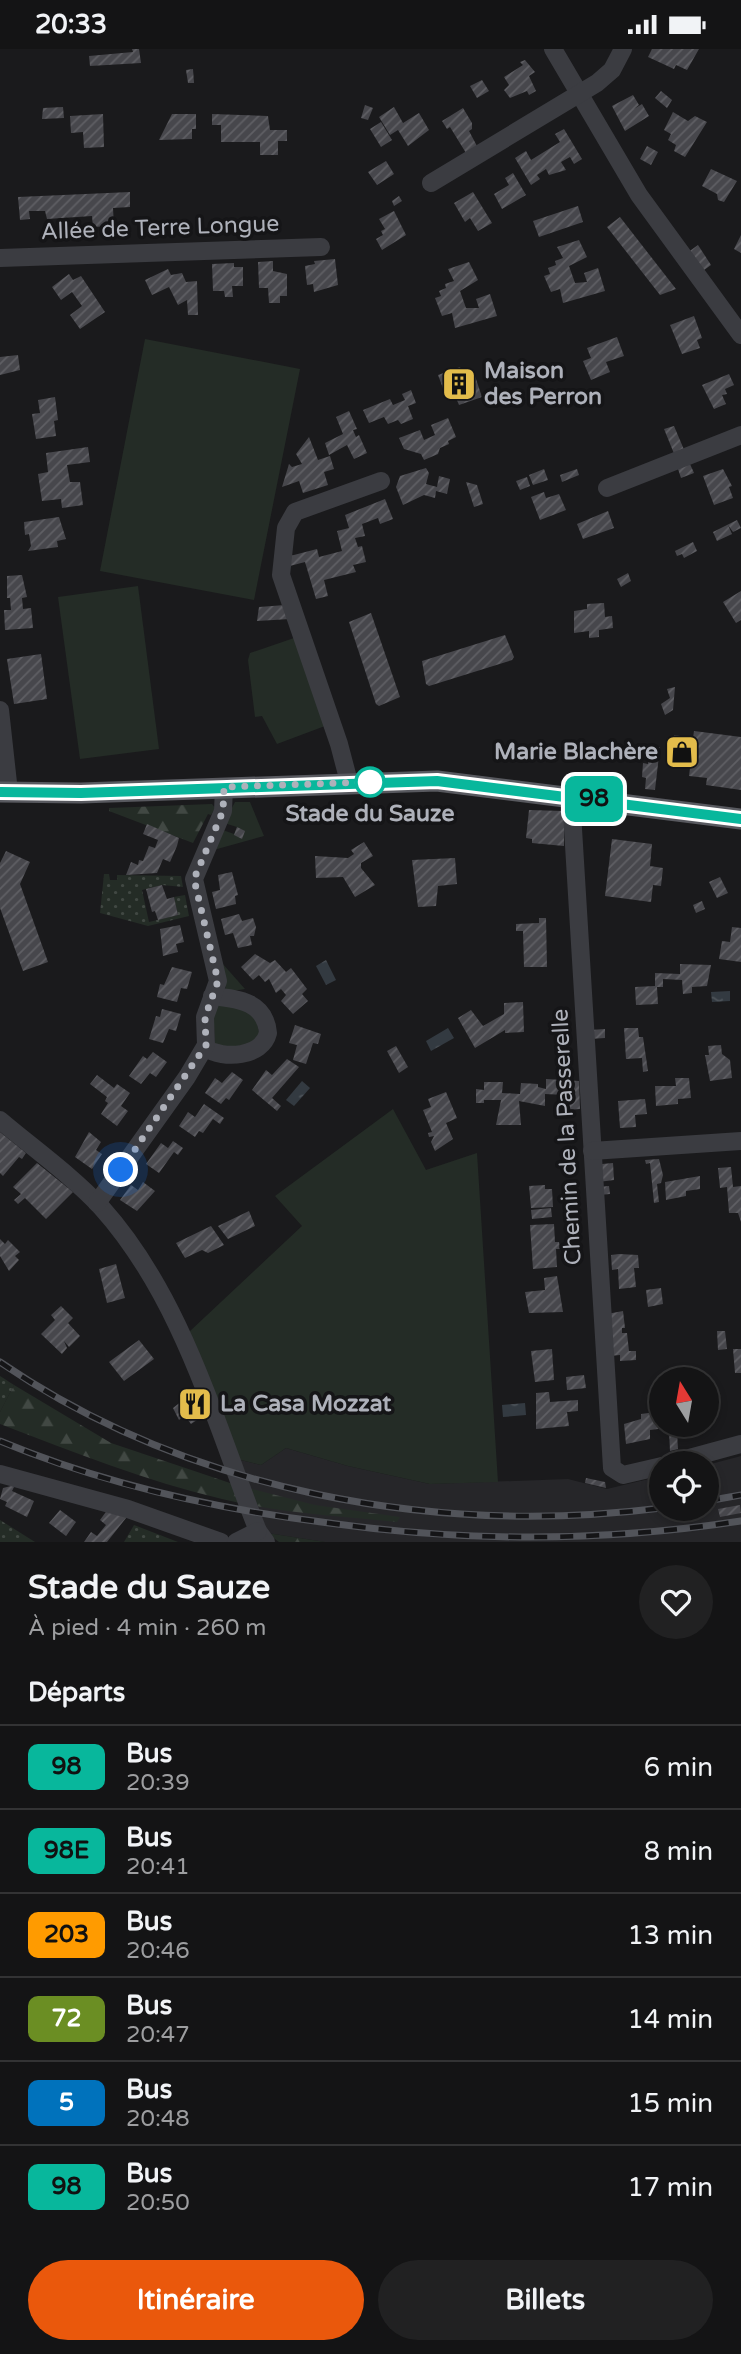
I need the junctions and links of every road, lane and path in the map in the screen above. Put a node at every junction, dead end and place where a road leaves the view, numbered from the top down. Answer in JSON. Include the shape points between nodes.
{"nodes":[{"id":1,"x":553,"y":49,"type":"edge"},
{"id":2,"x":623,"y":49,"type":"edge"},
{"id":3,"x":579,"y":94,"type":"junction"},
{"id":4,"x":431,"y":183,"type":"dead end"},
{"id":5,"x":321,"y":247,"type":"dead end"},
{"id":6,"x":0,"y":258,"type":"edge"},
{"id":7,"x":741,"y":335,"type":"edge"},
{"id":8,"x":741,"y":435,"type":"edge"},
{"id":9,"x":381,"y":481,"type":"dead end"},
{"id":10,"x":607,"y":488,"type":"dead end"},
{"id":11,"x":0,"y":710,"type":"edge"},
{"id":12,"x":3,"y":757,"type":"edge"},
{"id":13,"x":349,"y":782,"type":"junction"},
{"id":14,"x":224,"y":787,"type":"junction"},
{"id":15,"x":4,"y":792,"type":"edge"},
{"id":16,"x":571,"y":796,"type":"junction"},
{"id":17,"x":741,"y":819,"type":"edge"},
{"id":18,"x":212,"y":996,"type":"junction"},
{"id":19,"x":205,"y":1048,"type":"junction"},
{"id":20,"x":0,"y":1120,"type":"edge"},
{"id":21,"x":741,"y":1141,"type":"edge"},
{"id":22,"x":592,"y":1151,"type":"junction"},
{"id":23,"x":97,"y":1203,"type":"junction"},
{"id":24,"x":741,"y":1444,"type":"edge"},
{"id":25,"x":715,"y":1451,"type":"edge"},
{"id":26,"x":649,"y":1469,"type":"edge"},
{"id":27,"x":0,"y":1474,"type":"edge"},
{"id":28,"x":262,"y":1536,"type":"edge"},
{"id":29,"x":221,"y":1542,"type":"edge"},
{"id":30,"x":236,"y":1542,"type":"edge"}],
"edges":[{"from":1,"to":3,"type":"street"},
{"from":2,"to":3,"type":"street","via":[[612,70]]},
{"from":3,"to":4,"type":"street"},
{"from":3,"to":7,"type":"street","via":[[639,195]]},
{"from":5,"to":6,"type":"street","name":"Allée de Terre Longue"},
{"from":8,"to":10,"type":"street"},
{"from":9,"to":13,"type":"street","via":[[295,512],[286,528],[281,575]]},
{"from":11,"to":12,"type":"street"},
{"from":12,"to":15,"type":"street"},
{"from":13,"to":14,"type":"main road"},
{"from":13,"to":16,"type":"main road","via":[[437,781]]},
{"from":14,"to":15,"type":"main road"},
{"from":14,"to":18,"type":"street","via":[[223,811],[194,879],[218,981]]},
{"from":16,"to":17,"type":"main road"},
{"from":16,"to":22,"type":"street","name":"Chemin de la Passerelle"},
{"from":18,"to":19,"type":"street","via":[[205,1017]]},
{"from":18,"to":19,"type":"street","via":[[248,1002],[264,1018],[268,1033],[262,1047],[252,1051],[224,1055]]},
{"from":19,"to":23,"type":"street"},
{"from":20,"to":23,"type":"street"},
{"from":21,"to":22,"type":"street"},
{"from":22,"to":26,"type":"street","name":"Chemin de la Passerelle","via":[[612,1464],[617,1474]]},
{"from":23,"to":28,"type":"street","via":[[142,1261],[181,1331]]},
{"from":24,"to":25,"type":"street"},
{"from":27,"to":29,"type":"street","via":[[128,1509]]},
{"from":28,"to":30,"type":"street"}]}
